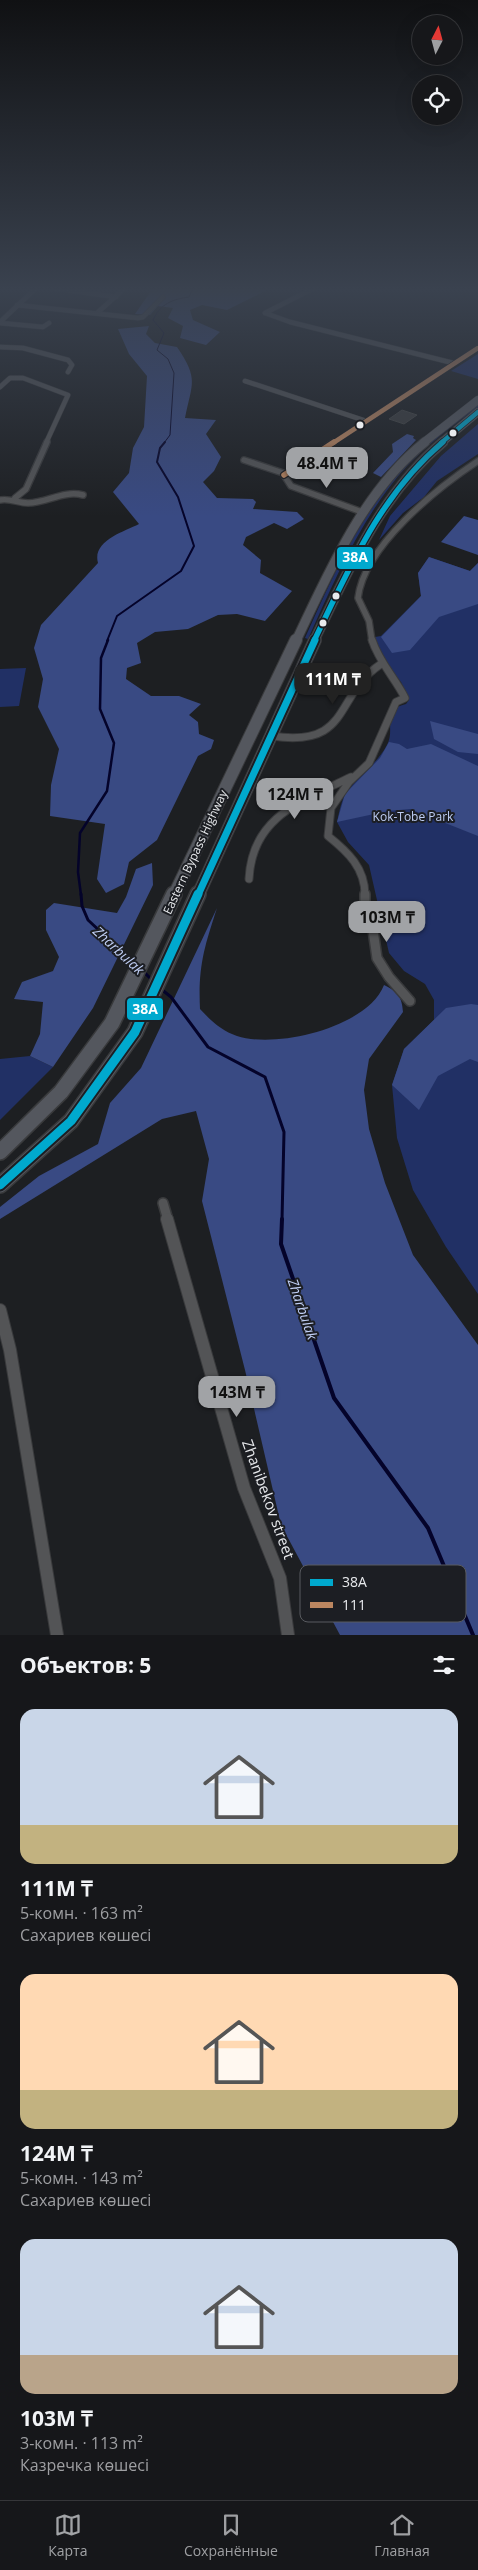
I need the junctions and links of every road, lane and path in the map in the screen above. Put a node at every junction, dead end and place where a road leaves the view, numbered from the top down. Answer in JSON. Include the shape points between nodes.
{"nodes":[{"id":1,"x":71,"y":364,"type":"edge"},
{"id":2,"x":451,"y":364,"type":"edge"},
{"id":3,"x":68,"y":372,"type":"dead end"},
{"id":4,"x":245,"y":381,"type":"dead end"},
{"id":5,"x":0,"y":387,"type":"edge"},
{"id":6,"x":478,"y":400,"type":"edge"},
{"id":7,"x":478,"y":412,"type":"edge"},
{"id":8,"x":366,"y":422,"type":"junction"},
{"id":9,"x":244,"y":460,"type":"dead end"},
{"id":10,"x":478,"y":461,"type":"edge"},
{"id":11,"x":286,"y":474,"type":"junction"},
{"id":12,"x":83,"y":495,"type":"dead end"},
{"id":13,"x":14,"y":498,"type":"junction"},
{"id":14,"x":0,"y":500,"type":"edge"},
{"id":15,"x":362,"y":512,"type":"junction"},
{"id":16,"x":381,"y":664,"type":"junction"},
{"id":17,"x":272,"y":736,"type":"junction"},
{"id":18,"x":356,"y":775,"type":"junction"},
{"id":19,"x":249,"y":879,"type":"dead end"},
{"id":20,"x":410,"y":1001,"type":"dead end"},
{"id":21,"x":0,"y":1152,"type":"edge"},
{"id":22,"x":0,"y":1185,"type":"edge"},
{"id":23,"x":163,"y":1203,"type":"dead end"},
{"id":24,"x":0,"y":1310,"type":"edge"},
{"id":25,"x":57,"y":1635,"type":"edge"},
{"id":26,"x":288,"y":1635,"type":"edge"}],
"edges":[{"from":1,"to":3,"type":"street"},
{"from":2,"to":8,"type":"street"},
{"from":4,"to":8,"type":"street"},
{"from":5,"to":13,"type":"street","via":[[10,378],[23,378],[68,396],[26,489]]},
{"from":6,"to":15,"type":"main road","name":"Eastern Bypass Highway","via":[[412,452],[377,490]]},
{"from":7,"to":17,"type":"main road","name":"Eastern Bypass Highway","via":[[425,457],[378,515],[315,640]]},
{"from":8,"to":11,"type":"street"},
{"from":9,"to":11,"type":"street"},
{"from":10,"to":16,"type":"street","via":[[443,484],[405,519],[370,564],[358,598],[366,613]]},
{"from":11,"to":15,"type":"street","via":[[291,486]]},
{"from":12,"to":13,"type":"street","via":[[64,493],[29,503]]},
{"from":13,"to":14,"type":"street"},
{"from":15,"to":21,"type":"main road","name":"Eastern Bypass Highway","via":[[285,663],[112,1023],[72,1079]]},
{"from":16,"to":17,"type":"street","via":[[358,682],[332,726],[299,738]]},
{"from":16,"to":18,"type":"street","via":[[398,684],[404,698],[396,702],[369,763]]},
{"from":17,"to":22,"type":"main road","name":"Eastern Bypass Highway","via":[[140,1024],[94,1092],[42,1149]]},
{"from":18,"to":19,"type":"street","via":[[274,818],[256,843],[249,861]]},
{"from":18,"to":20,"type":"street","via":[[331,808],[328,836],[350,854],[365,884],[365,906],[372,923],[378,958],[389,978]]},
{"from":23,"to":26,"type":"street","name":"Zhanibekov street","via":[[244,1488],[280,1578]]},
{"from":24,"to":25,"type":"street","via":[[10,1350]]}]}
